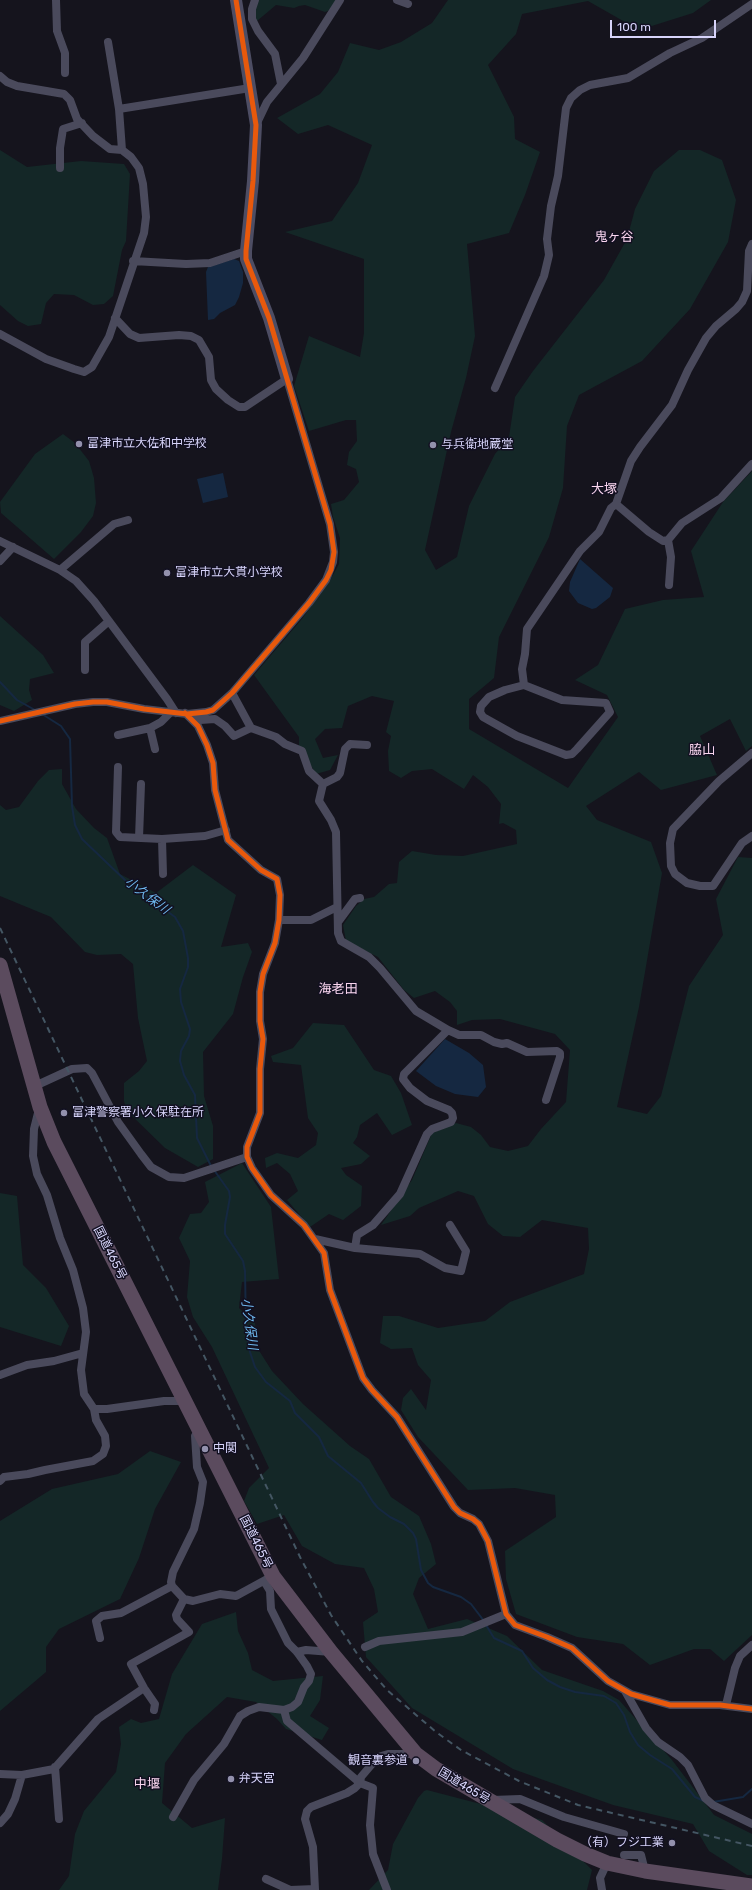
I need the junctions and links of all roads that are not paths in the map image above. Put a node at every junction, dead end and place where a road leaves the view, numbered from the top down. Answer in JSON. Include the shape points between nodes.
{"nodes":[{"id":1,"x":56,"y":0,"type":"edge"},
{"id":2,"x":236,"y":0,"type":"edge"},
{"id":3,"x":256,"y":0,"type":"edge"},
{"id":4,"x":340,"y":0,"type":"edge"},
{"id":5,"x":397,"y":0,"type":"edge"},
{"id":6,"x":408,"y":4,"type":"dead end"},
{"id":7,"x":752,"y":4,"type":"edge"},
{"id":8,"x":108,"y":42,"type":"dead end"},
{"id":9,"x":65,"y":73,"type":"dead end"},
{"id":10,"x":0,"y":76,"type":"edge"},
{"id":11,"x":281,"y":84,"type":"junction"},
{"id":12,"x":250,"y":88,"type":"junction"},
{"id":13,"x":119,"y":109,"type":"junction"},
{"id":14,"x":82,"y":123,"type":"junction"},
{"id":15,"x":256,"y":125,"type":"junction"},
{"id":16,"x":122,"y":150,"type":"junction"},
{"id":17,"x":60,"y":168,"type":"dead end"},
{"id":18,"x":752,"y":244,"type":"edge"},
{"id":19,"x":246,"y":251,"type":"junction"},
{"id":20,"x":133,"y":261,"type":"junction"},
{"id":21,"x":115,"y":318,"type":"junction"},
{"id":22,"x":0,"y":334,"type":"edge"},
{"id":23,"x":288,"y":379,"type":"junction"},
{"id":24,"x":496,"y":388,"type":"dead end"},
{"id":25,"x":752,"y":464,"type":"edge"},
{"id":26,"x":616,"y":504,"type":"junction"},
{"id":27,"x":128,"y":520,"type":"dead end"},
{"id":28,"x":668,"y":540,"type":"junction"},
{"id":29,"x":0,"y":541,"type":"edge"},
{"id":30,"x":13,"y":547,"type":"junction"},
{"id":31,"x":0,"y":561,"type":"edge"},
{"id":32,"x":60,"y":570,"type":"junction"},
{"id":33,"x":669,"y":585,"type":"dead end"},
{"id":34,"x":109,"y":621,"type":"junction"},
{"id":35,"x":85,"y":670,"type":"dead end"},
{"id":36,"x":524,"y":685,"type":"junction"},
{"id":37,"x":232,"y":693,"type":"junction"},
{"id":38,"x":174,"y":713,"type":"junction"},
{"id":39,"x":186,"y":714,"type":"junction"},
{"id":40,"x":0,"y":721,"type":"edge"},
{"id":41,"x":150,"y":728,"type":"junction"},
{"id":42,"x":251,"y":728,"type":"junction"},
{"id":43,"x":118,"y":735,"type":"dead end"},
{"id":44,"x":367,"y":745,"type":"dead end"},
{"id":45,"x":155,"y":750,"type":"dead end"},
{"id":46,"x":752,"y":753,"type":"edge"},
{"id":47,"x":118,"y":767,"type":"dead end"},
{"id":48,"x":141,"y":784,"type":"dead end"},
{"id":49,"x":323,"y":784,"type":"junction"},
{"id":50,"x":226,"y":830,"type":"junction"},
{"id":51,"x":752,"y":836,"type":"edge"},
{"id":52,"x":139,"y":838,"type":"junction"},
{"id":53,"x":162,"y":839,"type":"junction"},
{"id":54,"x":163,"y":874,"type":"dead end"},
{"id":55,"x":360,"y":898,"type":"dead end"},
{"id":56,"x":337,"y":907,"type":"junction"},
{"id":57,"x":279,"y":920,"type":"junction"},
{"id":58,"x":338,"y":922,"type":"junction"},
{"id":59,"x":0,"y":965,"type":"edge"},
{"id":60,"x":448,"y":1030,"type":"junction"},
{"id":61,"x":35,"y":1086,"type":"junction"},
{"id":62,"x":546,"y":1100,"type":"dead end"},
{"id":63,"x":40,"y":1106,"type":"junction"},
{"id":64,"x":247,"y":1157,"type":"junction"},
{"id":65,"x":450,"y":1226,"type":"dead end"},
{"id":66,"x":315,"y":1239,"type":"junction"},
{"id":67,"x":355,"y":1248,"type":"junction"},
{"id":68,"x":83,"y":1353,"type":"junction"},
{"id":69,"x":0,"y":1375,"type":"edge"},
{"id":70,"x":184,"y":1401,"type":"junction"},
{"id":71,"x":94,"y":1409,"type":"junction"},
{"id":72,"x":199,"y":1430,"type":"junction"},
{"id":73,"x":0,"y":1481,"type":"edge"},
{"id":74,"x":269,"y":1578,"type":"junction"},
{"id":75,"x":172,"y":1586,"type":"junction"},
{"id":76,"x":184,"y":1599,"type":"junction"},
{"id":77,"x":506,"y":1614,"type":"junction"},
{"id":78,"x":100,"y":1638,"type":"dead end"},
{"id":79,"x":752,"y":1645,"type":"edge"},
{"id":80,"x":366,"y":1647,"type":"dead end"},
{"id":81,"x":297,"y":1652,"type":"junction"},
{"id":82,"x":331,"y":1652,"type":"junction"},
{"id":83,"x":144,"y":1688,"type":"junction"},
{"id":84,"x":625,"y":1691,"type":"junction"},
{"id":85,"x":726,"y":1705,"type":"junction"},
{"id":86,"x":752,"y":1709,"type":"edge"},
{"id":87,"x":154,"y":1710,"type":"dead end"},
{"id":88,"x":284,"y":1710,"type":"junction"},
{"id":89,"x":416,"y":1754,"type":"junction"},
{"id":90,"x":55,"y":1768,"type":"junction"},
{"id":91,"x":0,"y":1774,"type":"edge"},
{"id":92,"x":22,"y":1775,"type":"junction"},
{"id":93,"x":360,"y":1783,"type":"junction"},
{"id":94,"x":488,"y":1800,"type":"junction"},
{"id":95,"x":173,"y":1817,"type":"dead end"},
{"id":96,"x":59,"y":1819,"type":"dead end"},
{"id":97,"x":0,"y":1823,"type":"edge"},
{"id":98,"x":752,"y":1824,"type":"edge"},
{"id":99,"x":624,"y":1834,"type":"dead end"},
{"id":100,"x":624,"y":1855,"type":"dead end"},
{"id":101,"x":607,"y":1863,"type":"junction"},
{"id":102,"x":645,"y":1871,"type":"junction"},
{"id":103,"x":266,"y":1879,"type":"dead end"},
{"id":104,"x":707,"y":1885,"type":"edge"},
{"id":105,"x":752,"y":1886,"type":"edge"},
{"id":106,"x":315,"y":1889,"type":"edge"},
{"id":107,"x":387,"y":1890,"type":"edge"},
{"id":108,"x":602,"y":1890,"type":"edge"}],
"edges":[{"from":1,"to":9,"type":"street","via":[[57,30],[65,53]]},
{"from":2,"to":12,"type":"street"},
{"from":3,"to":11,"type":"street","via":[[252,9],[252,19],[275,54]]},
{"from":4,"to":11,"type":"street","via":[[303,58]]},
{"from":5,"to":6,"type":"street"},
{"from":7,"to":24,"type":"street","via":[[702,38],[663,56],[628,78],[590,85],[571,98],[566,108],[558,176],[551,206],[547,239],[550,254],[544,276]]},
{"from":8,"to":13,"type":"street"},
{"from":10,"to":14,"type":"street","via":[[17,86],[64,94],[70,100],[77,119]]},
{"from":11,"to":15,"type":"street","via":[[267,102]]},
{"from":12,"to":13,"type":"street"},
{"from":12,"to":15,"type":"street"},
{"from":13,"to":16,"type":"street"},
{"from":14,"to":16,"type":"street","via":[[93,136],[110,149]]},
{"from":14,"to":17,"type":"street","via":[[63,129]]},
{"from":15,"to":19,"type":"street","via":[[254,181]]},
{"from":16,"to":20,"type":"street","via":[[139,168],[146,200],[144,234]]},
{"from":18,"to":26,"type":"street","via":[[747,291],[742,302],[716,326],[696,354],[672,405],[631,462]]},
{"from":19,"to":20,"type":"street","via":[[210,263]]},
{"from":19,"to":23,"type":"street","via":[[246,260],[269,318]]},
{"from":20,"to":21,"type":"street"},
{"from":21,"to":22,"type":"street","via":[[100,356],[92,367],[84,372],[46,359]]},
{"from":21,"to":23,"type":"street","via":[[130,334],[139,338],[179,335],[199,340],[209,357],[211,380],[222,394],[239,407],[245,407]]},
{"from":23,"to":37,"type":"street","via":[[330,524],[333,562],[326,580],[309,603]]},
{"from":25,"to":28,"type":"street","via":[[721,498],[682,523]]},
{"from":26,"to":28,"type":"street","via":[[662,541]]},
{"from":26,"to":36,"type":"street","via":[[610,508],[599,532],[580,551],[527,629],[526,654],[522,669]]},
{"from":27,"to":32,"type":"street","via":[[114,524]]},
{"from":28,"to":33,"type":"street","via":[[671,557]]},
{"from":29,"to":30,"type":"street"},
{"from":30,"to":31,"type":"street"},
{"from":30,"to":32,"type":"street"},
{"from":32,"to":34,"type":"street","via":[[80,585]]},
{"from":34,"to":35,"type":"street","via":[[85,642]]},
{"from":34,"to":38,"type":"street"},
{"from":36,"to":36,"type":"street","via":[[562,700],[606,703],[610,712],[572,754],[566,755],[517,736],[483,717],[480,712],[481,706],[489,697]]},
{"from":37,"to":39,"type":"street","via":[[213,710]]},
{"from":37,"to":42,"type":"street"},
{"from":38,"to":39,"type":"street"},
{"from":38,"to":40,"type":"street","via":[[107,702],[75,704]]},
{"from":38,"to":41,"type":"street"},
{"from":39,"to":42,"type":"street","via":[[200,720],[215,719],[234,736]]},
{"from":39,"to":50,"type":"street","via":[[198,726],[207,745],[213,763],[215,790]]},
{"from":41,"to":43,"type":"street"},
{"from":41,"to":45,"type":"street"},
{"from":42,"to":49,"type":"street","via":[[276,737],[302,751],[309,771]]},
{"from":44,"to":49,"type":"street","via":[[350,744],[345,749],[340,773]]},
{"from":46,"to":51,"type":"street","via":[[719,781],[673,829],[670,843],[671,866],[675,874],[687,883],[713,886],[742,843]]},
{"from":47,"to":52,"type":"street","via":[[116,832],[120,837]]},
{"from":48,"to":52,"type":"street"},
{"from":49,"to":56,"type":"street","via":[[319,801],[336,832]]},
{"from":50,"to":53,"type":"street","via":[[205,836]]},
{"from":50,"to":57,"type":"street","via":[[228,840],[276,879],[280,895]]},
{"from":52,"to":53,"type":"street"},
{"from":53,"to":54,"type":"street"},
{"from":55,"to":58,"type":"street","via":[[355,899]]},
{"from":56,"to":57,"type":"street","via":[[311,920]]},
{"from":56,"to":58,"type":"street"},
{"from":57,"to":64,"type":"street","via":[[275,943],[263,974],[260,992],[263,1039],[260,1113],[247,1147]]},
{"from":58,"to":60,"type":"street","via":[[341,941],[368,957],[380,968],[416,1011]]},
{"from":59,"to":61,"type":"highway","name":"国道465号"},
{"from":60,"to":62,"type":"street","via":[[459,1035],[481,1035],[494,1042],[507,1043],[527,1052],[557,1050],[560,1057]]},
{"from":60,"to":67,"type":"street","via":[[404,1074],[403,1079],[427,1101],[449,1110],[453,1118],[451,1122],[432,1128],[427,1134],[400,1194],[373,1226],[357,1236]]},
{"from":61,"to":63,"type":"highway","name":"国道465号"},
{"from":61,"to":64,"type":"street","via":[[72,1069],[87,1068],[118,1122],[151,1167],[169,1177],[184,1178]]},
{"from":63,"to":68,"type":"street","via":[[34,1130],[33,1156],[37,1174],[73,1270],[83,1308],[86,1332]]},
{"from":63,"to":70,"type":"highway","name":"国道465号","via":[[54,1142]]},
{"from":64,"to":66,"type":"street","via":[[271,1195],[304,1225]]},
{"from":65,"to":67,"type":"street","via":[[466,1251],[461,1271],[445,1268],[420,1254]]},
{"from":66,"to":67,"type":"street"},
{"from":66,"to":77,"type":"street","via":[[324,1253],[330,1290],[363,1378],[397,1417],[454,1507],[479,1524],[488,1541]]},
{"from":68,"to":69,"type":"street","via":[[54,1362],[27,1365]]},
{"from":68,"to":71,"type":"street","via":[[81,1370],[84,1394]]},
{"from":70,"to":71,"type":"street","via":[[164,1401],[107,1410]]},
{"from":70,"to":72,"type":"highway","name":"国道465号"},
{"from":71,"to":73,"type":"street","via":[[96,1420],[105,1436],[104,1454],[93,1462],[4,1477]]},
{"from":72,"to":74,"type":"highway","name":"国道465号"},
{"from":72,"to":75,"type":"street","via":[[195,1436],[197,1467],[203,1482],[200,1503],[194,1529],[174,1572]]},
{"from":74,"to":76,"type":"street","via":[[236,1596],[220,1594],[193,1601]]},
{"from":74,"to":81,"type":"street","via":[[271,1610],[281,1632]]},
{"from":74,"to":82,"type":"highway","name":"国道465号"},
{"from":75,"to":76,"type":"street"},
{"from":75,"to":78,"type":"street","via":[[121,1613],[102,1616],[96,1621]]},
{"from":76,"to":83,"type":"street","via":[[176,1615],[189,1632],[131,1664]]},
{"from":77,"to":80,"type":"street","via":[[462,1632],[379,1642]]},
{"from":77,"to":84,"type":"street","via":[[515,1625],[572,1648],[608,1681]]},
{"from":79,"to":85,"type":"street","via":[[740,1656]]},
{"from":81,"to":82,"type":"street"},
{"from":81,"to":88,"type":"street","via":[[308,1666],[309,1681],[298,1702]]},
{"from":82,"to":89,"type":"highway","name":"国道465号"},
{"from":83,"to":87,"type":"street","via":[[155,1704]]},
{"from":83,"to":90,"type":"street","via":[[98,1719]]},
{"from":84,"to":85,"type":"street","via":[[670,1705]]},
{"from":84,"to":98,"type":"street","via":[[646,1728],[658,1742],[688,1765],[705,1798],[713,1805]]},
{"from":85,"to":86,"type":"street"},
{"from":88,"to":93,"type":"street","via":[[287,1721]]},
{"from":88,"to":95,"type":"street","via":[[259,1707],[240,1716],[224,1744],[194,1780]]},
{"from":89,"to":93,"type":"street","via":[[388,1754],[378,1757],[361,1777]]},
{"from":89,"to":94,"type":"highway","name":"国道465号"},
{"from":90,"to":92,"type":"street"},
{"from":90,"to":96,"type":"street"},
{"from":91,"to":92,"type":"street"},
{"from":92,"to":97,"type":"street","via":[[15,1799],[8,1814]]},
{"from":93,"to":106,"type":"street","via":[[346,1793],[306,1811],[305,1819],[313,1847]]},
{"from":93,"to":107,"type":"street","via":[[373,1788],[370,1825],[373,1854]]},
{"from":94,"to":99,"type":"street","via":[[520,1800],[564,1817]]},
{"from":94,"to":101,"type":"highway","name":"国道465号","via":[[557,1840]]},
{"from":100,"to":102,"type":"street","via":[[641,1855]]},
{"from":101,"to":102,"type":"highway","name":"国道465号"},
{"from":101,"to":108,"type":"street","via":[[600,1878]]},
{"from":102,"to":104,"type":"highway","name":"国道465号"},
{"from":103,"to":106,"type":"street","via":[[290,1890]]},
{"from":104,"to":105,"type":"highway","name":"国道465号"}]}
